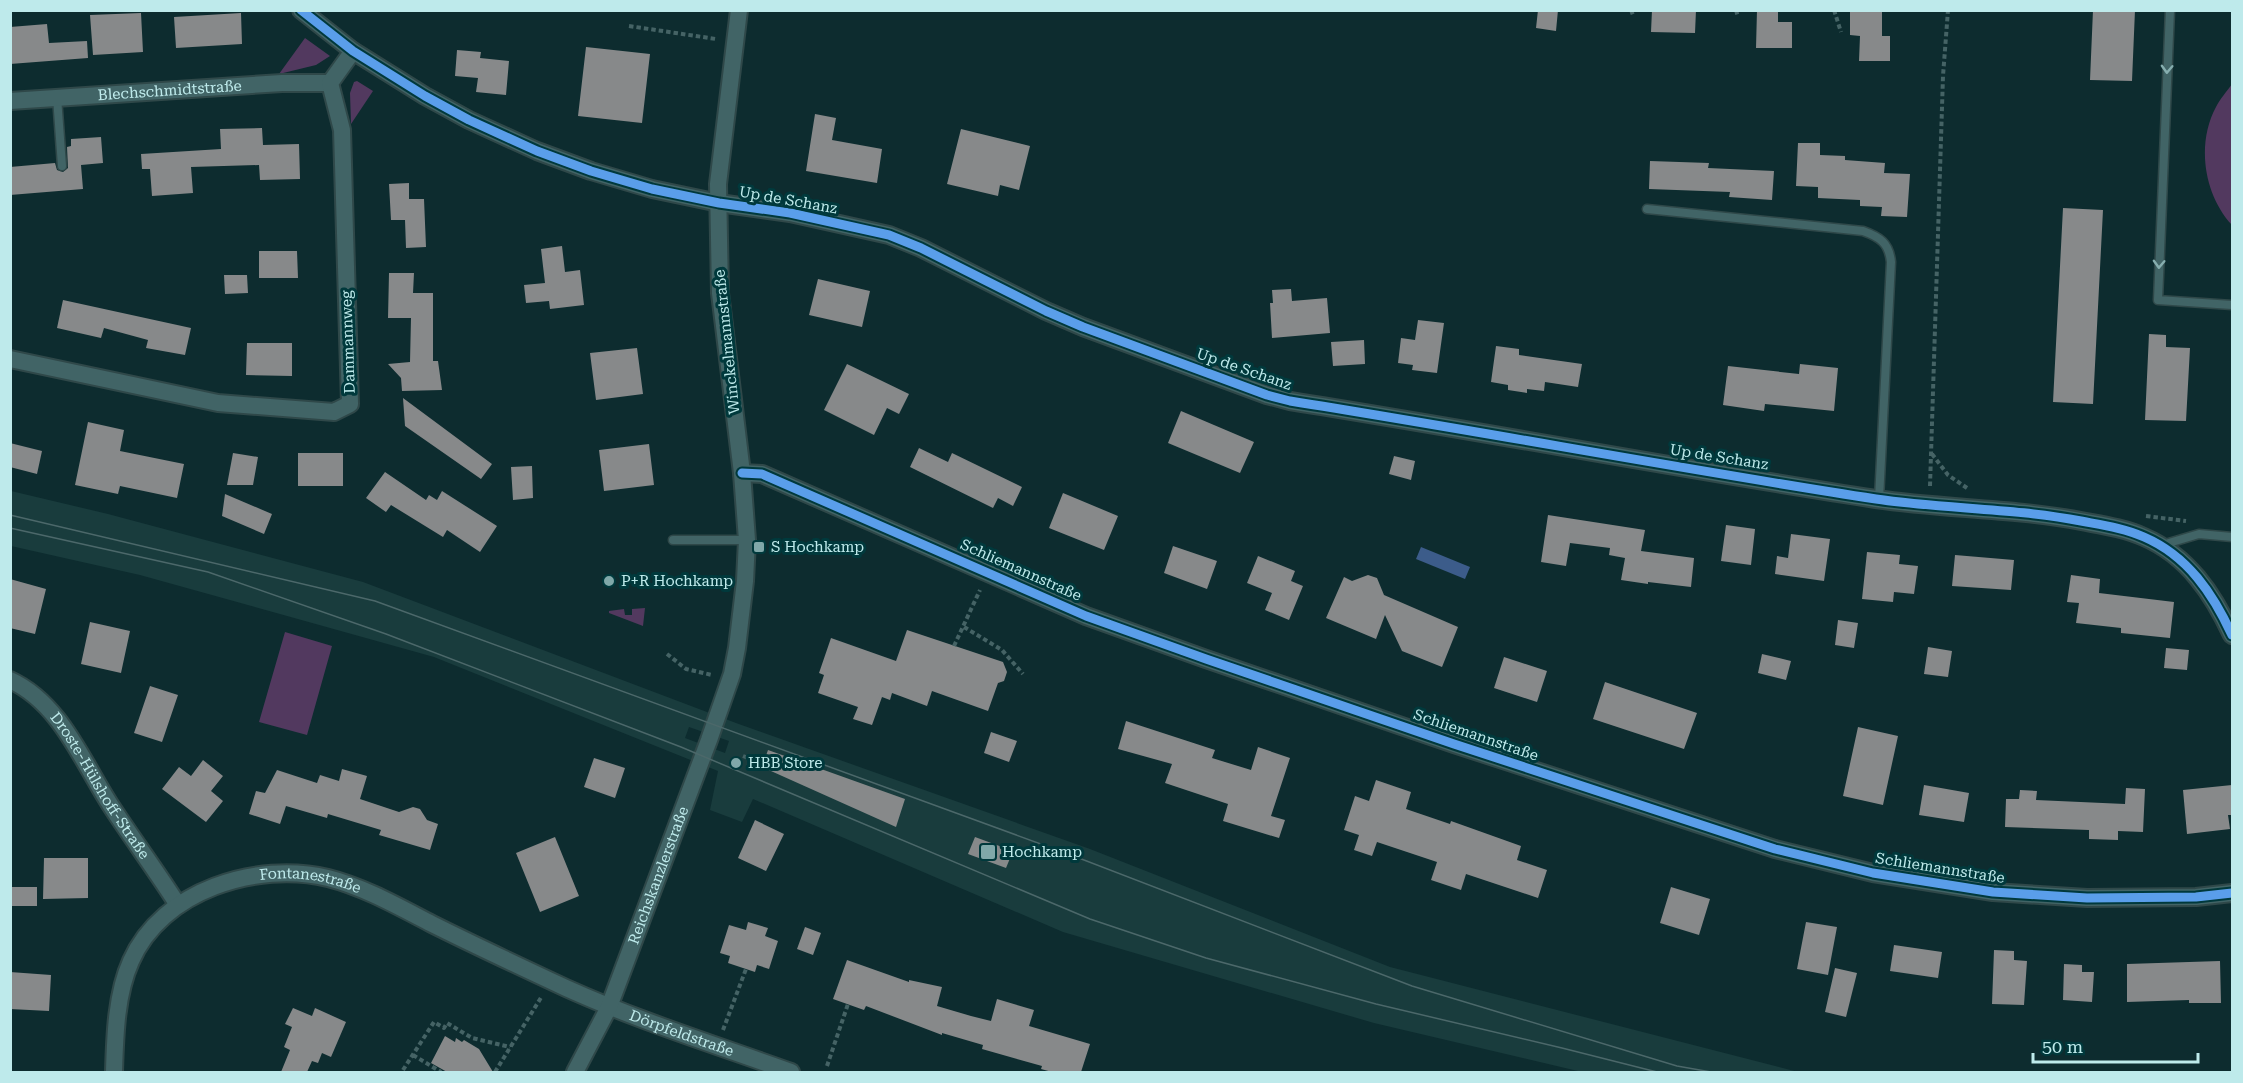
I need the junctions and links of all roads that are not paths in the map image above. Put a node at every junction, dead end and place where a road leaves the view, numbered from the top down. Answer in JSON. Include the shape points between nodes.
{"nodes":[{"id":1,"x":301,"y":10,"type":"edge"},
{"id":2,"x":739,"y":10,"type":"edge"},
{"id":3,"x":2170,"y":10,"type":"edge"},
{"id":4,"x":352,"y":51,"type":"junction"},
{"id":5,"x":330,"y":83,"type":"junction"},
{"id":6,"x":57,"y":97,"type":"junction"},
{"id":7,"x":10,"y":101,"type":"edge"},
{"id":8,"x":62,"y":166,"type":"dead end"},
{"id":9,"x":718,"y":203,"type":"junction"},
{"id":10,"x":1647,"y":209,"type":"dead end"},
{"id":11,"x":2232,"y":305,"type":"edge"},
{"id":12,"x":10,"y":359,"type":"edge"},
{"id":13,"x":742,"y":473,"type":"junction"},
{"id":14,"x":1879,"y":499,"type":"junction"},
{"id":15,"x":2232,"y":537,"type":"edge"},
{"id":16,"x":673,"y":540,"type":"dead end"},
{"id":17,"x":747,"y":540,"type":"junction"},
{"id":18,"x":2162,"y":545,"type":"junction"},
{"id":19,"x":2232,"y":635,"type":"edge"},
{"id":20,"x":732,"y":674,"type":"joint"},
{"id":21,"x":10,"y":680,"type":"edge"},
{"id":22,"x":2232,"y":893,"type":"edge"},
{"id":23,"x":178,"y":905,"type":"junction"},
{"id":24,"x":609,"y":1007,"type":"junction"},
{"id":25,"x":114,"y":1072,"type":"edge"},
{"id":26,"x":575,"y":1072,"type":"edge"},
{"id":27,"x":791,"y":1072,"type":"edge"}],
"edges":[{"from":1,"to":4,"type":"street","name":"Up de Schanz"},
{"from":2,"to":9,"type":"street","name":"Winckelmannstraße"},
{"from":3,"to":11,"type":"lane","one_way":true,"via":[[2158,300]]},
{"from":4,"to":5,"type":"street"},
{"from":4,"to":9,"type":"street","name":"Up de Schanz","via":[[425,96],[510,140],[601,174]]},
{"from":5,"to":6,"type":"street","name":"Blechschmidtstraße"},
{"from":5,"to":12,"type":"street","name":"Dammannweg","via":[[342,130],[350,404],[334,412],[218,404]]},
{"from":6,"to":7,"type":"street","name":"Blechschmidtstraße"},
{"from":6,"to":8,"type":"lane"},
{"from":9,"to":13,"type":"street","name":"Winckelmannstraße","via":[[720,293]]},
{"from":9,"to":14,"type":"street","name":"Up de Schanz","via":[[790,213],[889,236],[1074,323],[1290,401]]},
{"from":10,"to":14,"type":"lane","via":[[1863,231],[1882,239],[1891,262]]},
{"from":13,"to":17,"type":"street","name":"Winckelmannstraße"},
{"from":13,"to":22,"type":"street","name":"Schliemannstraße","via":[[762,474],[1086,616],[1774,849],[1873,873],[1993,892],[2087,898]]},
{"from":14,"to":18,"type":"street","name":"Up de Schanz","via":[[2061,517],[2113,527]]},
{"from":15,"to":18,"type":"lane","via":[[2199,534]]},
{"from":16,"to":17,"type":"lane"},
{"from":17,"to":20,"type":"street","name":"Winckelmannstraße","via":[[742,613]]},
{"from":18,"to":19,"type":"street","name":"Up de Schanz","via":[[2205,585]]},
{"from":20,"to":24,"type":"street","name":"Reichskanzlerstraße"},
{"from":21,"to":23,"type":"street","name":"Droste-Hülshoff-Straße","via":[[36,695],[56,716]]},
{"from":23,"to":24,"type":"street","name":"Fontanestraße","via":[[242,878],[301,873],[330,879],[386,901]]},
{"from":23,"to":25,"type":"street","name":"Fontanestraße","via":[[155,925],[131,961],[123,985]]},
{"from":24,"to":26,"type":"street","name":"Reichskanzlerstraße"},
{"from":24,"to":27,"type":"street","name":"Dörpfeldstraße"}]}
